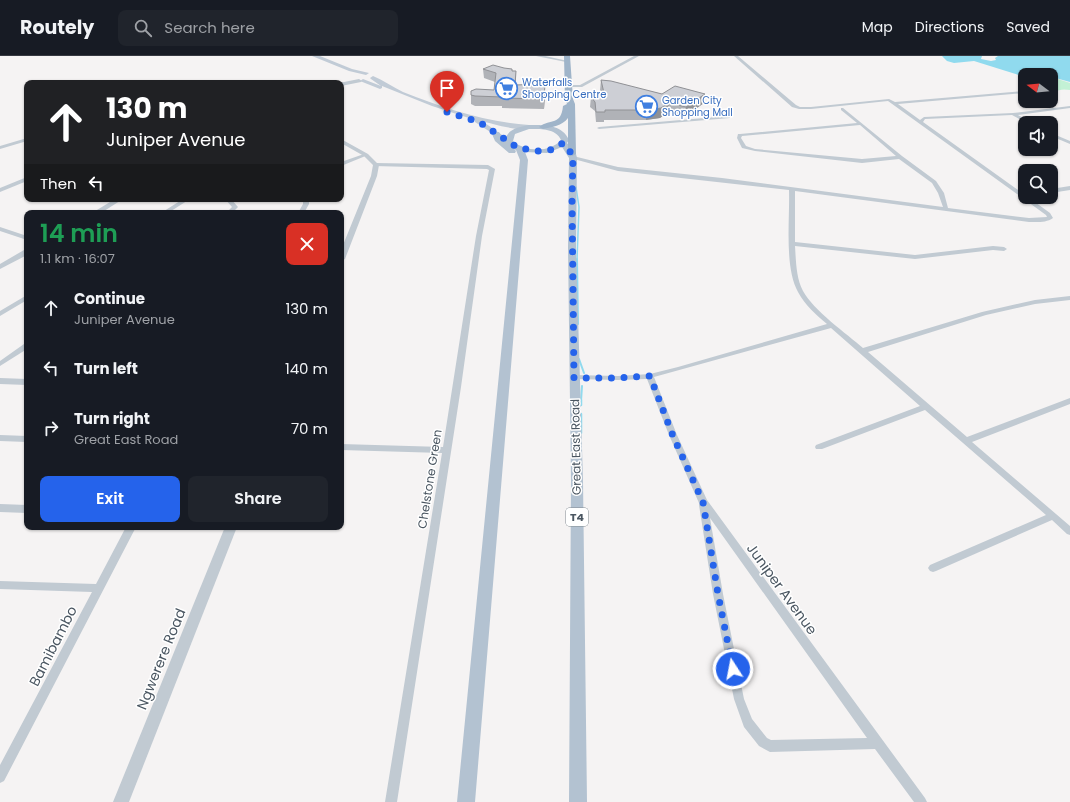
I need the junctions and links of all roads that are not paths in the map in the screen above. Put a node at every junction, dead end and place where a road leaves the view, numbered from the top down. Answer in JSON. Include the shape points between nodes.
{"nodes":[{"id":1,"x":538,"y":56,"type":"edge"},
{"id":2,"x":637,"y":56,"type":"edge"},
{"id":3,"x":736,"y":56,"type":"edge"},
{"id":4,"x":317,"y":57,"type":"edge"},
{"id":5,"x":567,"y":59,"type":"edge"},
{"id":6,"x":347,"y":73,"type":"junction"},
{"id":7,"x":366,"y":73,"type":"junction"},
{"id":8,"x":354,"y":77,"type":"junction"},
{"id":9,"x":373,"y":78,"type":"junction"},
{"id":10,"x":342,"y":80,"type":"edge"},
{"id":11,"x":344,"y":81,"type":"edge"},
{"id":12,"x":361,"y":81,"type":"junction"},
{"id":13,"x":344,"y":84,"type":"edge"},
{"id":14,"x":581,"y":85,"type":"junction"},
{"id":15,"x":569,"y":88,"type":"junction"},
{"id":16,"x":1018,"y":93,"type":"edge"},
{"id":17,"x":894,"y":103,"type":"junction"},
{"id":18,"x":1070,"y":107,"type":"edge"},
{"id":19,"x":843,"y":109,"type":"dead end"},
{"id":20,"x":1013,"y":114,"type":"junction"},
{"id":21,"x":571,"y":116,"type":"junction"},
{"id":22,"x":728,"y":117,"type":"dead end"},
{"id":23,"x":1018,"y":117,"type":"edge"},
{"id":24,"x":921,"y":121,"type":"junction"},
{"id":25,"x":860,"y":124,"type":"junction"},
{"id":26,"x":529,"y":127,"type":"junction"},
{"id":27,"x":543,"y":127,"type":"junction"},
{"id":28,"x":599,"y":128,"type":"dead end"},
{"id":29,"x":561,"y":133,"type":"junction"},
{"id":30,"x":496,"y":134,"type":"junction"},
{"id":31,"x":1058,"y":137,"type":"edge"},
{"id":32,"x":24,"y":141,"type":"edge"},
{"id":33,"x":509,"y":142,"type":"junction"},
{"id":34,"x":563,"y":143,"type":"junction"},
{"id":35,"x":1070,"y":143,"type":"edge"},
{"id":36,"x":344,"y":144,"type":"edge"},
{"id":37,"x":0,"y":148,"type":"edge"},
{"id":38,"x":518,"y":148,"type":"junction"},
{"id":39,"x":366,"y":155,"type":"junction"},
{"id":40,"x":572,"y":156,"type":"junction"},
{"id":41,"x":900,"y":157,"type":"junction"},
{"id":42,"x":344,"y":163,"type":"edge"},
{"id":43,"x":376,"y":165,"type":"junction"},
{"id":44,"x":524,"y":166,"type":"junction"},
{"id":45,"x":24,"y":180,"type":"edge"},
{"id":46,"x":1070,"y":188,"type":"edge"},
{"id":47,"x":0,"y":190,"type":"edge"},
{"id":48,"x":792,"y":190,"type":"junction"},
{"id":49,"x":1058,"y":190,"type":"edge"},
{"id":50,"x":1018,"y":191,"type":"edge"},
{"id":51,"x":115,"y":202,"type":"edge"},
{"id":52,"x":181,"y":202,"type":"edge"},
{"id":53,"x":231,"y":202,"type":"edge"},
{"id":54,"x":1035,"y":204,"type":"edge"},
{"id":55,"x":946,"y":208,"type":"junction"},
{"id":56,"x":101,"y":210,"type":"edge"},
{"id":57,"x":169,"y":210,"type":"edge"},
{"id":58,"x":232,"y":210,"type":"edge"},
{"id":59,"x":0,"y":229,"type":"edge"},
{"id":60,"x":24,"y":237,"type":"edge"},
{"id":61,"x":793,"y":244,"type":"junction"},
{"id":62,"x":1004,"y":249,"type":"dead end"},
{"id":63,"x":344,"y":251,"type":"edge"},
{"id":64,"x":24,"y":254,"type":"edge"},
{"id":65,"x":0,"y":267,"type":"edge"},
{"id":66,"x":1070,"y":298,"type":"edge"},
{"id":67,"x":24,"y":299,"type":"edge"},
{"id":68,"x":0,"y":314,"type":"edge"},
{"id":69,"x":832,"y":325,"type":"junction"},
{"id":70,"x":24,"y":348,"type":"edge"},
{"id":71,"x":863,"y":351,"type":"junction"},
{"id":72,"x":0,"y":364,"type":"edge"},
{"id":73,"x":650,"y":376,"type":"junction"},
{"id":74,"x":574,"y":378,"type":"junction"},
{"id":75,"x":0,"y":381,"type":"edge"},
{"id":76,"x":24,"y":382,"type":"edge"},
{"id":77,"x":1070,"y":401,"type":"edge"},
{"id":78,"x":927,"y":406,"type":"junction"},
{"id":79,"x":0,"y":438,"type":"edge"},
{"id":80,"x":24,"y":439,"type":"edge"},
{"id":81,"x":966,"y":441,"type":"junction"},
{"id":82,"x":344,"y":447,"type":"edge"},
{"id":83,"x":819,"y":447,"type":"dead end"},
{"id":84,"x":447,"y":450,"type":"junction"},
{"id":85,"x":703,"y":502,"type":"junction"},
{"id":86,"x":0,"y":508,"type":"edge"},
{"id":87,"x":24,"y":509,"type":"edge"},
{"id":88,"x":1053,"y":516,"type":"junction"},
{"id":89,"x":129,"y":530,"type":"edge"},
{"id":90,"x":230,"y":530,"type":"edge"},
{"id":91,"x":1070,"y":531,"type":"edge"},
{"id":92,"x":933,"y":568,"type":"dead end"},
{"id":93,"x":0,"y":585,"type":"edge"},
{"id":94,"x":99,"y":588,"type":"junction"},
{"id":95,"x":878,"y":743,"type":"junction"},
{"id":96,"x":0,"y":777,"type":"edge"},
{"id":97,"x":121,"y":802,"type":"edge"},
{"id":98,"x":391,"y":802,"type":"edge"},
{"id":99,"x":466,"y":802,"type":"edge"},
{"id":100,"x":578,"y":802,"type":"edge"},
{"id":101,"x":921,"y":802,"type":"edge"}],
"edges":[{"from":1,"to":5,"type":"street"},
{"from":2,"to":14,"type":"street"},
{"from":3,"to":17,"type":"street","via":[[794,106],[811,108],[889,100]]},
{"from":4,"to":6,"type":"main road"},
{"from":4,"to":7,"type":"main road"},
{"from":5,"to":15,"type":"highway","name":"Great East Road"},
{"from":6,"to":8,"type":"main road"},
{"from":6,"to":10,"type":"street"},
{"from":7,"to":8,"type":"main road"},
{"from":7,"to":9,"type":"main road","via":[[372,74]]},
{"from":8,"to":11,"type":"street"},
{"from":8,"to":12,"type":"main road"},
{"from":9,"to":12,"type":"main road"},
{"from":9,"to":26,"type":"main road","via":[[385,86],[417,99],[475,118],[510,126]]},
{"from":12,"to":13,"type":"street"},
{"from":12,"to":30,"type":"main road","via":[[426,106],[474,120]]},
{"from":14,"to":15,"type":"street"},
{"from":14,"to":15,"type":"street"},
{"from":15,"to":21,"type":"highway","name":"Great East Road"},
{"from":15,"to":27,"type":"highway","name":"Great East Road","via":[[565,117],[559,122]]},
{"from":16,"to":17,"type":"street"},
{"from":17,"to":24,"type":"street"},
{"from":18,"to":20,"type":"street"},
{"from":19,"to":25,"type":"street"},
{"from":20,"to":23,"type":"street"},
{"from":20,"to":24,"type":"street","via":[[924,118]]},
{"from":21,"to":29,"type":"highway"},
{"from":21,"to":40,"type":"highway","name":"Great East Road"},
{"from":22,"to":28,"type":"street"},
{"from":24,"to":50,"type":"street"},
{"from":25,"to":41,"type":"street"},
{"from":25,"to":41,"type":"street","via":[[740,135],[739,138],[744,147],[755,150],[862,162]]},
{"from":26,"to":27,"type":"main road"},
{"from":26,"to":33,"type":"main road","via":[[510,134]]},
{"from":27,"to":29,"type":"main road"},
{"from":29,"to":34,"type":"main road","via":[[564,136]]},
{"from":30,"to":33,"type":"main road"},
{"from":30,"to":44,"type":"main road"},
{"from":31,"to":35,"type":"street"},
{"from":32,"to":37,"type":"street"},
{"from":33,"to":38,"type":"main road"},
{"from":34,"to":38,"type":"main road","via":[[550,150]]},
{"from":34,"to":40,"type":"main road"},
{"from":36,"to":39,"type":"street"},
{"from":38,"to":44,"type":"main road","via":[[523,156]]},
{"from":39,"to":42,"type":"street"},
{"from":39,"to":43,"type":"street"},
{"from":40,"to":48,"type":"street","via":[[626,170]]},
{"from":40,"to":74,"type":"main road","name":"Great East Road","number":"T4"},
{"from":41,"to":55,"type":"street","via":[[934,182]]},
{"from":43,"to":63,"type":"street"},
{"from":43,"to":84,"type":"street","name":"Chelstone Green","via":[[484,167],[492,171],[478,236]]},
{"from":44,"to":99,"type":"main road"},
{"from":45,"to":47,"type":"street"},
{"from":46,"to":49,"type":"street"},
{"from":48,"to":55,"type":"street"},
{"from":48,"to":61,"type":"street"},
{"from":51,"to":56,"type":"street"},
{"from":52,"to":57,"type":"street"},
{"from":53,"to":58,"type":"street","via":[[235,207]]},
{"from":54,"to":55,"type":"street","via":[[1050,218],[1029,220]]},
{"from":59,"to":60,"type":"street"},
{"from":61,"to":62,"type":"street","via":[[914,257]]},
{"from":61,"to":69,"type":"street","via":[[794,274],[799,290],[813,308]]},
{"from":64,"to":65,"type":"street"},
{"from":66,"to":71,"type":"street","via":[[984,313]]},
{"from":67,"to":68,"type":"street"},
{"from":69,"to":71,"type":"street"},
{"from":69,"to":73,"type":"street"},
{"from":70,"to":72,"type":"street"},
{"from":71,"to":78,"type":"street"},
{"from":73,"to":74,"type":"street"},
{"from":73,"to":85,"type":"street","name":"Juniper Avenue","via":[[673,436]]},
{"from":74,"to":100,"type":"main road","name":"Great East Road","number":"T4","via":[[577,480]]},
{"from":75,"to":76,"type":"street"},
{"from":77,"to":81,"type":"street"},
{"from":78,"to":81,"type":"street"},
{"from":78,"to":83,"type":"street"},
{"from":79,"to":80,"type":"street"},
{"from":81,"to":88,"type":"street"},
{"from":82,"to":84,"type":"street"},
{"from":84,"to":98,"type":"street","name":"Chelstone Green"},
{"from":85,"to":95,"type":"street","name":"Juniper Avenue"},
{"from":85,"to":95,"type":"street","via":[[718,594],[738,692],[748,723],[763,742],[770,746]]},
{"from":86,"to":87,"type":"street"},
{"from":88,"to":91,"type":"street"},
{"from":88,"to":92,"type":"street"},
{"from":89,"to":94,"type":"street","name":"Bamibambo"},
{"from":90,"to":97,"type":"street","name":"Ngwerere Road"},
{"from":93,"to":94,"type":"street"},
{"from":94,"to":96,"type":"street","name":"Bamibambo"},
{"from":95,"to":101,"type":"street","name":"Juniper Avenue"}]}
